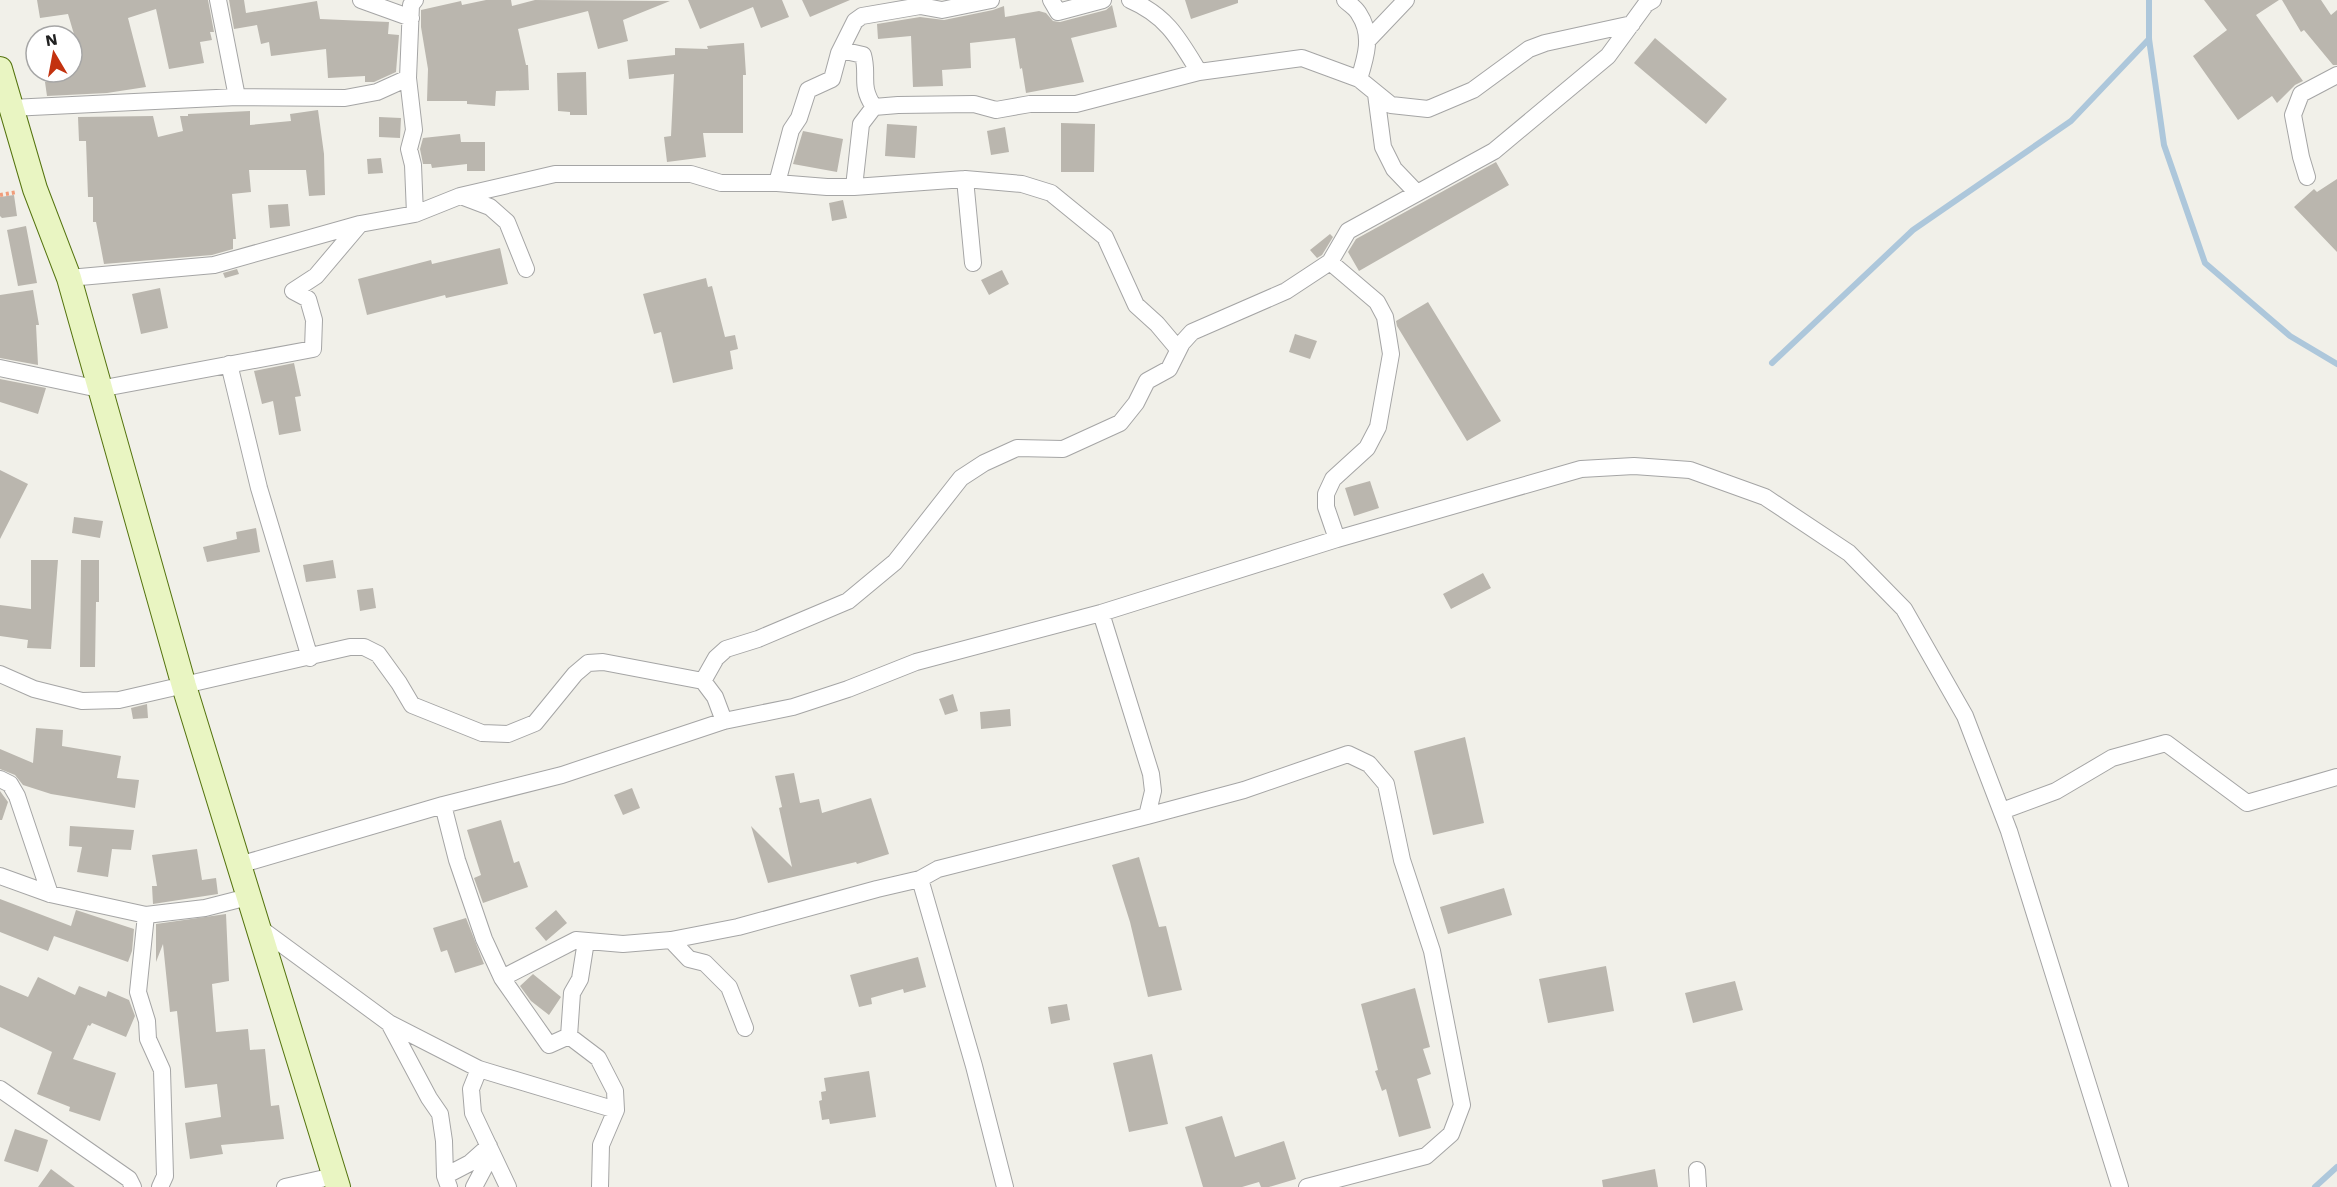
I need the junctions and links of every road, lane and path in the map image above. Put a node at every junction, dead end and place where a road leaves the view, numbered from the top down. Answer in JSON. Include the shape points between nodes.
{"nodes":[{"id":1,"x":218,"y":0,"type":"edge"},
{"id":2,"x":361,"y":0,"type":"edge"},
{"id":3,"x":415,"y":0,"type":"edge"},
{"id":4,"x":991,"y":0,"type":"edge"},
{"id":5,"x":1051,"y":0,"type":"edge"},
{"id":6,"x":1103,"y":0,"type":"edge"},
{"id":7,"x":1130,"y":0,"type":"edge"},
{"id":8,"x":1346,"y":0,"type":"edge"},
{"id":9,"x":1406,"y":0,"type":"edge"},
{"id":10,"x":1653,"y":0,"type":"edge"},
{"id":11,"x":411,"y":18,"type":"junction"},
{"id":12,"x":1632,"y":24,"type":"junction"},
{"id":13,"x":1366,"y":41,"type":"junction"},
{"id":14,"x":841,"y":50,"type":"junction"},
{"id":15,"x":0,"y":69,"type":"edge"},
{"id":16,"x":1200,"y":72,"type":"junction"},
{"id":17,"x":408,"y":78,"type":"junction"},
{"id":18,"x":1359,"y":79,"type":"junction"},
{"id":19,"x":2336,"y":79,"type":"edge"},
{"id":20,"x":1376,"y":94,"type":"junction"},
{"id":21,"x":237,"y":97,"type":"junction"},
{"id":22,"x":874,"y":107,"type":"junction"},
{"id":23,"x":11,"y":108,"type":"junction"},
{"id":24,"x":2307,"y":177,"type":"dead end"},
{"id":25,"x":965,"y":179,"type":"junction"},
{"id":26,"x":777,"y":183,"type":"junction"},
{"id":27,"x":854,"y":187,"type":"junction"},
{"id":28,"x":1417,"y":193,"type":"junction"},
{"id":29,"x":460,"y":196,"type":"junction"},
{"id":30,"x":415,"y":214,"type":"junction"},
{"id":31,"x":360,"y":224,"type":"junction"},
{"id":32,"x":1330,"y":262,"type":"junction"},
{"id":33,"x":974,"y":263,"type":"dead end"},
{"id":34,"x":526,"y":268,"type":"dead end"},
{"id":35,"x":69,"y":278,"type":"junction"},
{"id":36,"x":1179,"y":349,"type":"junction"},
{"id":37,"x":229,"y":364,"type":"junction"},
{"id":38,"x":0,"y":368,"type":"edge"},
{"id":39,"x":99,"y":389,"type":"junction"},
{"id":40,"x":1337,"y":539,"type":"junction"},
{"id":41,"x":1101,"y":613,"type":"junction"},
{"id":42,"x":310,"y":658,"type":"junction"},
{"id":43,"x":0,"y":674,"type":"edge"},
{"id":44,"x":703,"y":681,"type":"junction"},
{"id":45,"x":184,"y":686,"type":"junction"},
{"id":46,"x":724,"y":721,"type":"junction"},
{"id":47,"x":2337,"y":777,"type":"edge"},
{"id":48,"x":0,"y":779,"type":"edge"},
{"id":49,"x":443,"y":805,"type":"junction"},
{"id":50,"x":2002,"y":811,"type":"junction"},
{"id":51,"x":1147,"y":816,"type":"junction"},
{"id":52,"x":239,"y":865,"type":"junction"},
{"id":53,"x":0,"y":876,"type":"edge"},
{"id":54,"x":920,"y":879,"type":"junction"},
{"id":55,"x":50,"y":894,"type":"junction"},
{"id":56,"x":248,"y":897,"type":"junction"},
{"id":57,"x":146,"y":915,"type":"junction"},
{"id":58,"x":258,"y":927,"type":"junction"},
{"id":59,"x":671,"y":939,"type":"junction"},
{"id":60,"x":586,"y":940,"type":"junction"},
{"id":61,"x":502,"y":978,"type":"junction"},
{"id":62,"x":389,"y":1023,"type":"junction"},
{"id":63,"x":745,"y":1028,"type":"dead end"},
{"id":64,"x":569,"y":1036,"type":"junction"},
{"id":65,"x":479,"y":1069,"type":"junction"},
{"id":66,"x":0,"y":1089,"type":"edge"},
{"id":67,"x":616,"y":1110,"type":"junction"},
{"id":68,"x":490,"y":1150,"type":"junction"},
{"id":69,"x":336,"y":1181,"type":"edge"},
{"id":70,"x":447,"y":1182,"type":"edge"},
{"id":71,"x":1008,"y":1186,"type":"edge"},
{"id":72,"x":133,"y":1187,"type":"edge"},
{"id":73,"x":160,"y":1187,"type":"edge"},
{"id":74,"x":285,"y":1187,"type":"edge"},
{"id":75,"x":474,"y":1187,"type":"edge"},
{"id":76,"x":508,"y":1187,"type":"edge"},
{"id":77,"x":600,"y":1187,"type":"edge"},
{"id":78,"x":1307,"y":1187,"type":"edge"},
{"id":79,"x":2120,"y":1187,"type":"edge"}],
"edges":[{"from":1,"to":21,"type":"street"},
{"from":2,"to":11,"type":"street"},
{"from":3,"to":11,"type":"street"},
{"from":4,"to":14,"type":"street","via":[[942,10],[920,6],[867,14],[855,21]]},
{"from":5,"to":6,"type":"street","via":[[1058,12]]},
{"from":7,"to":16,"type":"street","via":[[1148,8],[1172,29]]},
{"from":8,"to":13,"type":"street","via":[[1366,26]]},
{"from":9,"to":13,"type":"street"},
{"from":10,"to":12,"type":"street","via":[[1646,3]]},
{"from":11,"to":17,"type":"street"},
{"from":12,"to":20,"type":"street","via":[[1529,49],[1473,90],[1428,109],[1391,105]]},
{"from":12,"to":28,"type":"street","via":[[1608,56],[1494,151]]},
{"from":13,"to":18,"type":"street","via":[[1368,48]]},
{"from":14,"to":22,"type":"street","via":[[863,55],[863,81]]},
{"from":14,"to":26,"type":"street","via":[[832,78],[808,90],[791,130]]},
{"from":15,"to":23,"type":"main road"},
{"from":16,"to":18,"type":"street","via":[[1302,58]]},
{"from":16,"to":22,"type":"street","via":[[1076,104],[1030,104],[996,110],[974,104]]},
{"from":17,"to":21,"type":"street","via":[[377,92],[345,98]]},
{"from":17,"to":30,"type":"street","via":[[414,130],[409,149]]},
{"from":18,"to":20,"type":"street"},
{"from":19,"to":24,"type":"street","via":[[2301,94],[2294,115]]},
{"from":20,"to":28,"type":"street","via":[[1383,147],[1394,169]]},
{"from":21,"to":23,"type":"street"},
{"from":22,"to":27,"type":"street","via":[[861,124]]},
{"from":23,"to":35,"type":"main road","via":[[35,189]]},
{"from":25,"to":27,"type":"street"},
{"from":25,"to":33,"type":"street"},
{"from":25,"to":36,"type":"street","via":[[1022,184],[1051,193],[1105,237],[1136,305]]},
{"from":26,"to":27,"type":"street"},
{"from":26,"to":29,"type":"street","via":[[721,183],[691,174],[555,174]]},
{"from":28,"to":32,"type":"street","via":[[1348,231]]},
{"from":29,"to":30,"type":"street"},
{"from":29,"to":34,"type":"street","via":[[490,207],[507,222]]},
{"from":30,"to":31,"type":"street"},
{"from":31,"to":35,"type":"street","via":[[214,265]]},
{"from":31,"to":37,"type":"street","via":[[316,276],[293,291],[308,299],[314,320],[313,349]]},
{"from":32,"to":36,"type":"street","via":[[1286,291],[1192,332]]},
{"from":32,"to":40,"type":"street","via":[[1377,302],[1385,316],[1391,354],[1378,427],[1367,448],[1333,479],[1326,494],[1326,507]]},
{"from":35,"to":39,"type":"main road"},
{"from":36,"to":44,"type":"street","via":[[1169,369],[1147,381],[1120,423],[1064,449],[1017,448],[984,463],[961,478],[895,562],[848,601],[726,649]]},
{"from":37,"to":39,"type":"street"},
{"from":37,"to":42,"type":"street","via":[[259,488]]},
{"from":38,"to":39,"type":"street"},
{"from":39,"to":45,"type":"main road"},
{"from":40,"to":41,"type":"street"},
{"from":40,"to":50,"type":"street","via":[[1581,470],[1634,466],[1690,470],[1766,496],[1849,552],[1904,609],[1965,716]]},
{"from":41,"to":46,"type":"street","via":[[916,662],[793,707]]},
{"from":41,"to":51,"type":"street","via":[[1151,774],[1153,791]]},
{"from":42,"to":44,"type":"street","via":[[364,647],[378,654],[412,705],[482,733],[508,734],[535,723],[588,663],[603,662]]},
{"from":42,"to":45,"type":"street"},
{"from":43,"to":45,"type":"street","via":[[34,689],[82,701],[119,700]]},
{"from":44,"to":46,"type":"street","via":[[715,697]]},
{"from":45,"to":52,"type":"main road"},
{"from":46,"to":49,"type":"street","via":[[562,775]]},
{"from":47,"to":50,"type":"street","via":[[2247,803],[2166,743],[2112,758],[2056,791]]},
{"from":48,"to":55,"type":"street","via":[[10,784],[17,796]]},
{"from":49,"to":52,"type":"street"},
{"from":49,"to":61,"type":"street","via":[[457,860]]},
{"from":50,"to":79,"type":"street"},
{"from":51,"to":54,"type":"street","via":[[938,869]]},
{"from":51,"to":78,"type":"street","via":[[1244,790],[1348,754],[1369,764],[1386,784],[1402,860],[1432,951],[1461,1105],[1451,1134],[1426,1155]]},
{"from":52,"to":56,"type":"main road"},
{"from":53,"to":55,"type":"street"},
{"from":54,"to":59,"type":"street","via":[[738,927]]},
{"from":54,"to":71,"type":"street"},
{"from":55,"to":57,"type":"street"},
{"from":56,"to":57,"type":"street","via":[[205,908]]},
{"from":56,"to":58,"type":"main road"},
{"from":57,"to":73,"type":"street","via":[[138,992],[148,1039],[162,1070],[165,1176]]},
{"from":58,"to":62,"type":"street"},
{"from":58,"to":69,"type":"main road"},
{"from":59,"to":60,"type":"street","via":[[623,944]]},
{"from":59,"to":63,"type":"street","via":[[689,959],[705,963],[729,987]]},
{"from":60,"to":61,"type":"street","via":[[576,940]]},
{"from":60,"to":64,"type":"street","via":[[580,979],[572,993]]},
{"from":61,"to":64,"type":"street","via":[[549,1045]]},
{"from":62,"to":65,"type":"street"},
{"from":62,"to":70,"type":"street","via":[[440,1114]]},
{"from":64,"to":67,"type":"street","via":[[598,1058],[615,1091]]},
{"from":65,"to":67,"type":"street"},
{"from":65,"to":68,"type":"street","via":[[471,1089],[474,1113]]},
{"from":66,"to":72,"type":"street","via":[[129,1179]]},
{"from":67,"to":77,"type":"street","via":[[601,1145]]},
{"from":68,"to":70,"type":"street"},
{"from":68,"to":75,"type":"street"},
{"from":68,"to":76,"type":"street"},
{"from":69,"to":74,"type":"street"}]}
